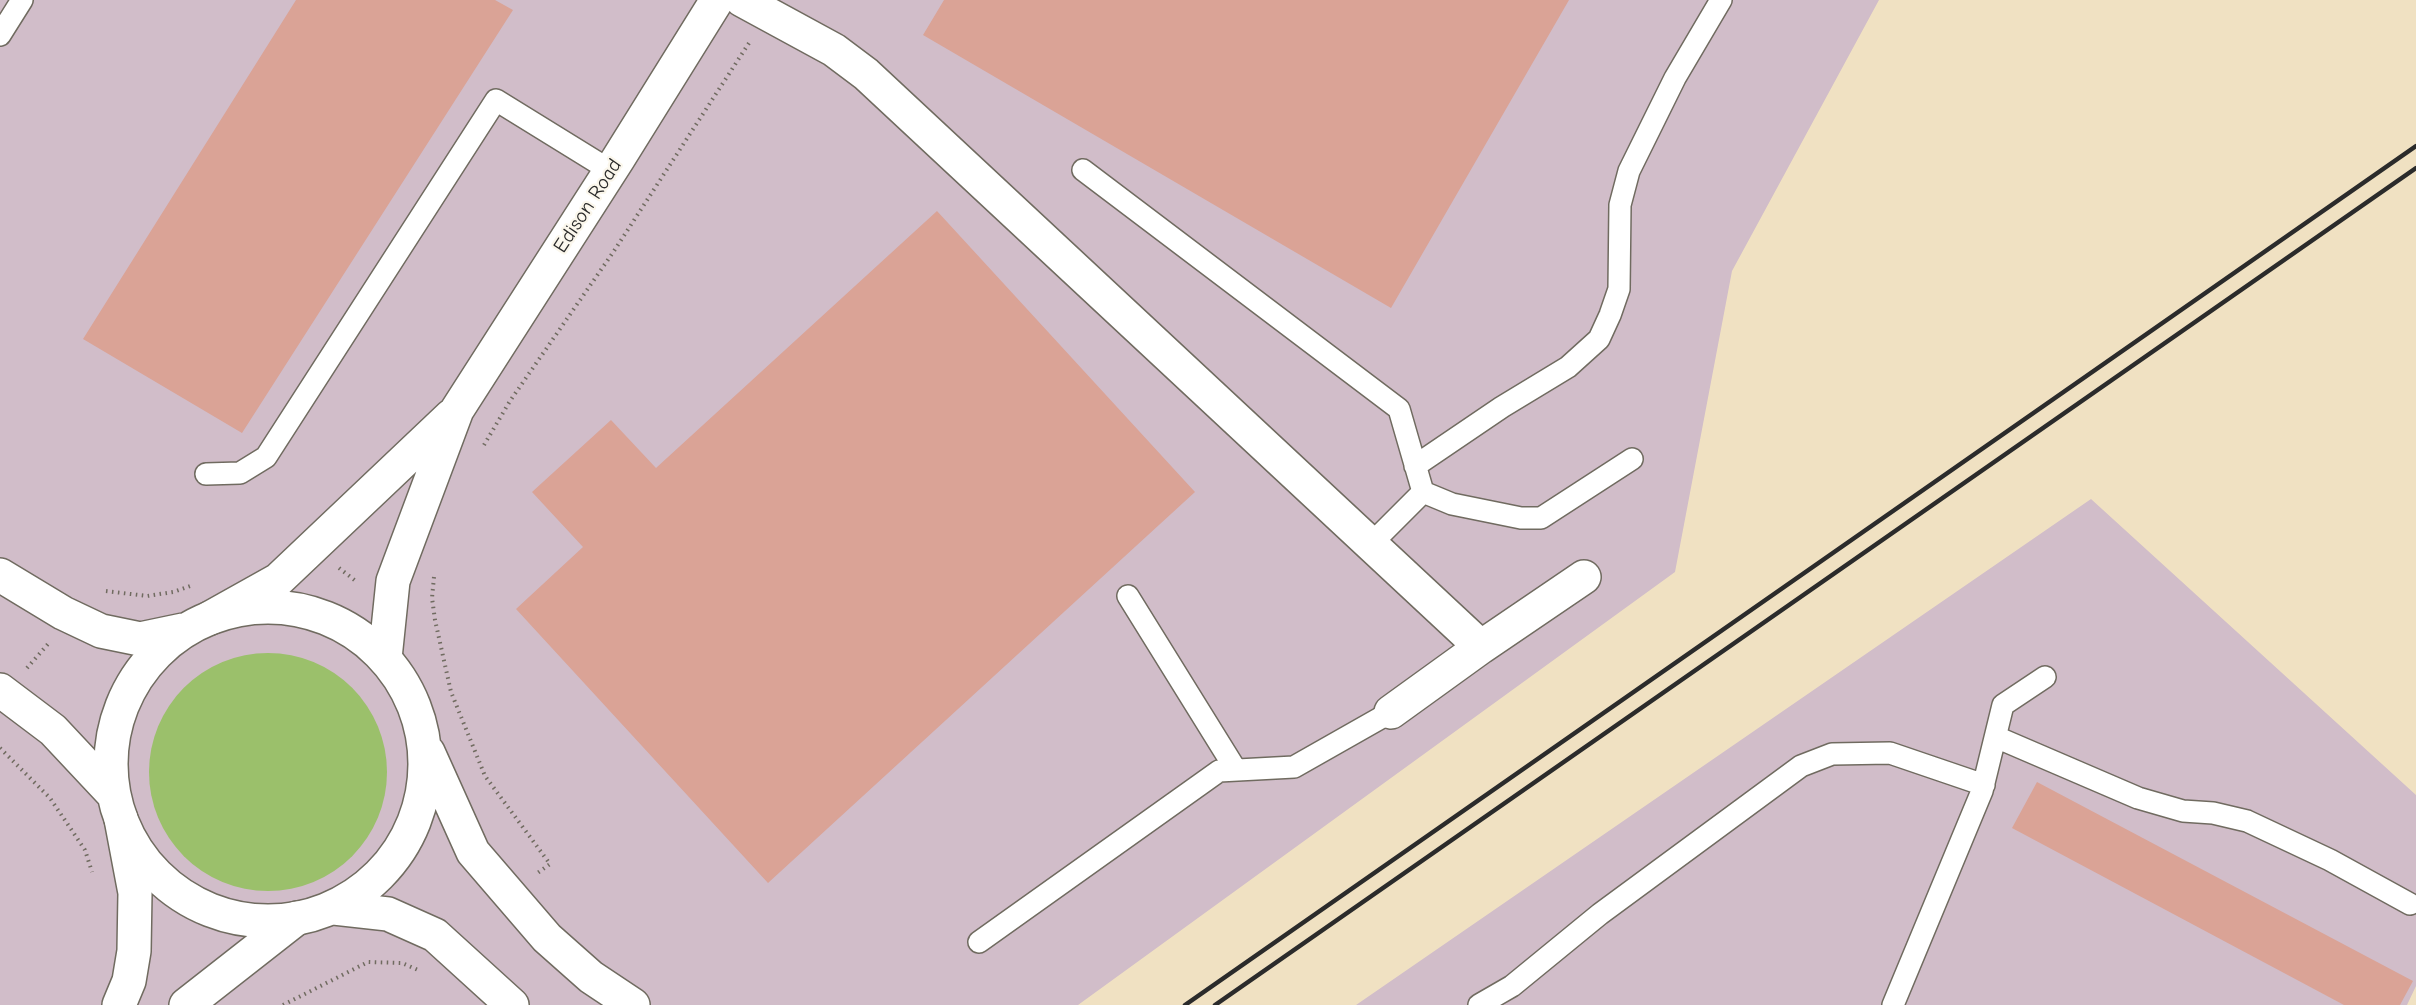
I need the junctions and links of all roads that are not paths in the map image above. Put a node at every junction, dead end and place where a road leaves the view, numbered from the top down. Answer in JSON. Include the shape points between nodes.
{"nodes":[{"id":1,"x":22,"y":0,"type":"edge"},
{"id":2,"x":717,"y":0,"type":"edge"},
{"id":3,"x":1721,"y":0,"type":"edge"},
{"id":4,"x":755,"y":6,"type":"edge"},
{"id":5,"x":0,"y":35,"type":"edge"},
{"id":6,"x":1083,"y":170,"type":"dead end"},
{"id":7,"x":611,"y":171,"type":"junction"},
{"id":8,"x":457,"y":410,"type":"junction"},
{"id":9,"x":1632,"y":459,"type":"dead end"},
{"id":10,"x":1415,"y":466,"type":"junction"},
{"id":11,"x":206,"y":474,"type":"dead end"},
{"id":12,"x":1423,"y":492,"type":"junction"},
{"id":13,"x":1371,"y":544,"type":"junction"},
{"id":14,"x":0,"y":575,"type":"edge"},
{"id":15,"x":1584,"y":577,"type":"dead end"},
{"id":16,"x":1128,"y":596,"type":"dead end"},
{"id":17,"x":200,"y":623,"type":"junction"},
{"id":18,"x":1481,"y":647,"type":"junction"},
{"id":19,"x":385,"y":658,"type":"junction"},
{"id":20,"x":2045,"y":677,"type":"dead end"},
{"id":21,"x":0,"y":690,"type":"edge"},
{"id":22,"x":1391,"y":712,"type":"joint"},
{"id":23,"x":1996,"y":737,"type":"junction"},
{"id":24,"x":425,"y":745,"type":"junction"},
{"id":25,"x":1236,"y":770,"type":"junction"},
{"id":26,"x":1984,"y":785,"type":"junction"},
{"id":27,"x":117,"y":806,"type":"junction"},
{"id":28,"x":2410,"y":904,"type":"dead end"},
{"id":29,"x":334,"y":908,"type":"junction"},
{"id":30,"x":297,"y":918,"type":"junction"},
{"id":31,"x":979,"y":942,"type":"dead end"},
{"id":32,"x":118,"y":1005,"type":"edge"},
{"id":33,"x":186,"y":1005,"type":"edge"},
{"id":34,"x":512,"y":1005,"type":"edge"},
{"id":35,"x":633,"y":1005,"type":"edge"},
{"id":36,"x":1479,"y":1005,"type":"edge"},
{"id":37,"x":1893,"y":1005,"type":"edge"}],
"edges":[{"from":1,"to":5,"type":"lane"},
{"from":2,"to":7,"type":"street","name":"Edison Road"},
{"from":3,"to":10,"type":"lane","via":[[1675,78],[1629,171],[1620,205],[1619,289],[1599,339],[1568,367]]},
{"from":4,"to":13,"type":"street","via":[[834,50],[866,74]]},
{"from":6,"to":10,"type":"lane","via":[[1399,409]]},
{"from":7,"to":8,"type":"street","name":"Edison Road"},
{"from":7,"to":11,"type":"lane","via":[[496,100],[266,457],[240,473]]},
{"from":8,"to":17,"type":"street","name":"Edison Road","via":[[278,580]]},
{"from":8,"to":19,"type":"street","name":"Edison Road","via":[[393,581]]},
{"from":9,"to":12,"type":"lane","via":[[1541,518],[1521,518],[1452,504]]},
{"from":10,"to":12,"type":"lane"},
{"from":12,"to":13,"type":"lane"},
{"from":13,"to":18,"type":"street"},
{"from":14,"to":17,"type":"street","via":[[101,631],[140,639]]},
{"from":15,"to":18,"type":"street"},
{"from":16,"to":25,"type":"lane"},
{"from":17,"to":19,"type":"street","via":[[238,609],[305,611],[355,633]]},
{"from":17,"to":27,"type":"street","via":[[164,646],[144,667],[122,706],[113,735],[111,767]]},
{"from":18,"to":22,"type":"street"},
{"from":19,"to":24,"type":"street","via":[[405,684]]},
{"from":20,"to":23,"type":"lane","via":[[2004,705]]},
{"from":21,"to":27,"type":"street","via":[[53,730]]},
{"from":22,"to":25,"type":"lane","via":[[1294,767]]},
{"from":23,"to":26,"type":"lane"},
{"from":23,"to":28,"type":"lane","via":[[2138,798],[2183,811],[2247,821]]},
{"from":24,"to":29,"type":"street","via":[[425,784],[417,817],[403,847],[379,877]]},
{"from":24,"to":35,"type":"street","via":[[473,852],[547,938],[591,977]]},
{"from":25,"to":31,"type":"lane","via":[[1219,771]]},
{"from":26,"to":36,"type":"lane","via":[[1890,753],[1832,754],[1801,766],[1599,914],[1512,986]]},
{"from":26,"to":37,"type":"lane"},
{"from":27,"to":30,"type":"street","via":[[126,833],[141,858],[176,892],[227,916],[258,922]]},
{"from":27,"to":32,"type":"street","via":[[135,893],[134,951],[129,981]]},
{"from":29,"to":30,"type":"street"},
{"from":29,"to":34,"type":"street","via":[[388,914],[435,935]]},
{"from":30,"to":33,"type":"street"}]}
